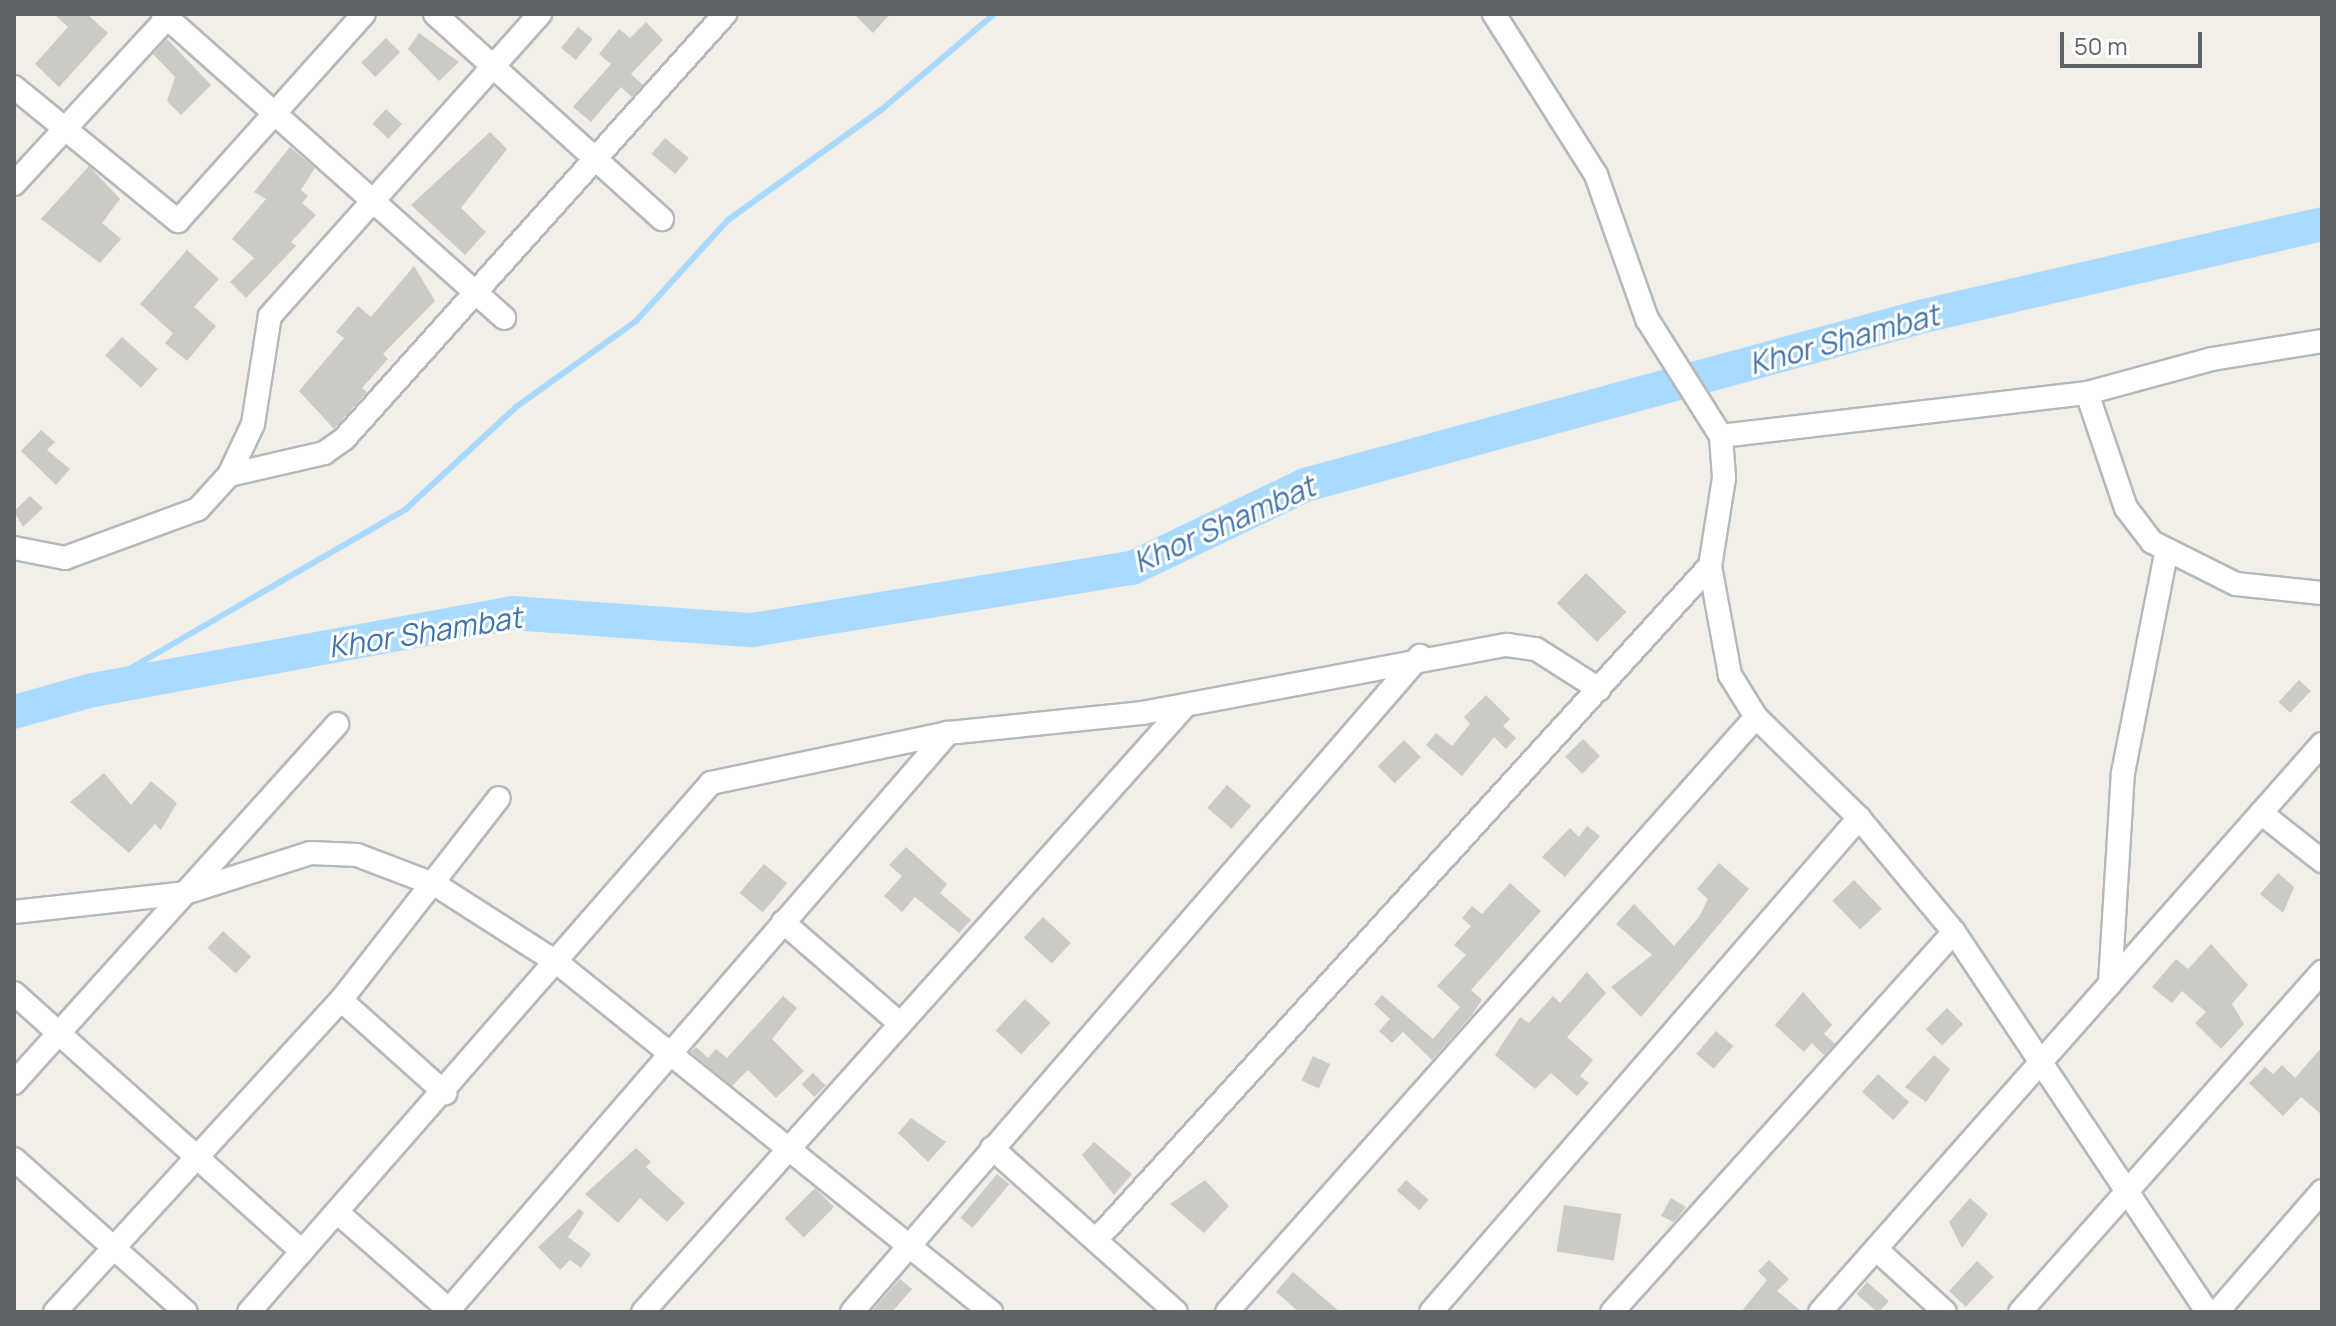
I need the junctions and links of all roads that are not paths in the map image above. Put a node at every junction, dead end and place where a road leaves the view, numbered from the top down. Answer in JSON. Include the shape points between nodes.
{"nodes":[{"id":1,"x":364,"y":14,"type":"edge"},
{"id":2,"x":435,"y":14,"type":"edge"},
{"id":3,"x":540,"y":14,"type":"edge"},
{"id":4,"x":725,"y":14,"type":"edge"},
{"id":5,"x":1494,"y":14,"type":"edge"},
{"id":6,"x":167,"y":15,"type":"edge"},
{"id":7,"x":493,"y":66,"type":"junction"},
{"id":8,"x":14,"y":87,"type":"edge"},
{"id":9,"x":275,"y":114,"type":"junction"},
{"id":10,"x":65,"y":129,"type":"junction"},
{"id":11,"x":595,"y":159,"type":"junction"},
{"id":12,"x":14,"y":184,"type":"edge"},
{"id":13,"x":373,"y":201,"type":"junction"},
{"id":14,"x":662,"y":219,"type":"dead end"},
{"id":15,"x":475,"y":293,"type":"junction"},
{"id":16,"x":504,"y":318,"type":"dead end"},
{"id":17,"x":2322,"y":341,"type":"edge"},
{"id":18,"x":2087,"y":393,"type":"junction"},
{"id":19,"x":1721,"y":436,"type":"junction"},
{"id":20,"x":229,"y":475,"type":"junction"},
{"id":21,"x":14,"y":548,"type":"edge"},
{"id":22,"x":2166,"y":554,"type":"junction"},
{"id":23,"x":1710,"y":566,"type":"junction"},
{"id":24,"x":2322,"y":593,"type":"edge"},
{"id":25,"x":1420,"y":656,"type":"junction"},
{"id":26,"x":1599,"y":689,"type":"junction"},
{"id":27,"x":1185,"y":706,"type":"junction"},
{"id":28,"x":1756,"y":717,"type":"junction"},
{"id":29,"x":337,"y":724,"type":"dead end"},
{"id":30,"x":948,"y":733,"type":"junction"},
{"id":31,"x":2322,"y":744,"type":"edge"},
{"id":32,"x":499,"y":798,"type":"dead end"},
{"id":33,"x":2261,"y":813,"type":"junction"},
{"id":34,"x":1859,"y":818,"type":"junction"},
{"id":35,"x":2322,"y":861,"type":"edge"},
{"id":36,"x":436,"y":885,"type":"junction"},
{"id":37,"x":185,"y":893,"type":"junction"},
{"id":38,"x":14,"y":912,"type":"edge"},
{"id":39,"x":783,"y":922,"type":"junction"},
{"id":40,"x":1954,"y":932,"type":"junction"},
{"id":41,"x":559,"y":964,"type":"junction"},
{"id":42,"x":2322,"y":972,"type":"edge"},
{"id":43,"x":2110,"y":984,"type":"junction"},
{"id":44,"x":14,"y":993,"type":"edge"},
{"id":45,"x":341,"y":1000,"type":"junction"},
{"id":46,"x":897,"y":1021,"type":"junction"},
{"id":47,"x":59,"y":1033,"type":"junction"},
{"id":48,"x":667,"y":1052,"type":"junction"},
{"id":49,"x":2039,"y":1064,"type":"junction"},
{"id":50,"x":14,"y":1083,"type":"edge"},
{"id":51,"x":445,"y":1093,"type":"junction"},
{"id":52,"x":788,"y":1147,"type":"junction"},
{"id":53,"x":992,"y":1148,"type":"junction"},
{"id":54,"x":195,"y":1152,"type":"junction"},
{"id":55,"x":14,"y":1159,"type":"edge"},
{"id":56,"x":2322,"y":1191,"type":"edge"},
{"id":57,"x":2127,"y":1192,"type":"junction"},
{"id":58,"x":338,"y":1213,"type":"junction"},
{"id":59,"x":1098,"y":1238,"type":"junction"},
{"id":60,"x":113,"y":1246,"type":"junction"},
{"id":61,"x":904,"y":1247,"type":"junction"},
{"id":62,"x":1876,"y":1249,"type":"junction"},
{"id":63,"x":302,"y":1251,"type":"junction"},
{"id":64,"x":448,"y":1311,"type":"edge"},
{"id":65,"x":55,"y":1312,"type":"edge"},
{"id":66,"x":186,"y":1312,"type":"edge"},
{"id":67,"x":249,"y":1312,"type":"edge"},
{"id":68,"x":643,"y":1312,"type":"edge"},
{"id":69,"x":852,"y":1312,"type":"edge"},
{"id":70,"x":991,"y":1312,"type":"edge"},
{"id":71,"x":1176,"y":1312,"type":"edge"},
{"id":72,"x":1227,"y":1312,"type":"edge"},
{"id":73,"x":1431,"y":1312,"type":"edge"},
{"id":74,"x":1612,"y":1312,"type":"edge"},
{"id":75,"x":1820,"y":1312,"type":"edge"},
{"id":76,"x":1945,"y":1312,"type":"edge"},
{"id":77,"x":2020,"y":1312,"type":"edge"},
{"id":78,"x":2207,"y":1312,"type":"edge"},
{"id":79,"x":2217,"y":1312,"type":"edge"}],
"edges":[{"from":1,"to":9,"type":"street"},
{"from":2,"to":7,"type":"street"},
{"from":3,"to":7,"type":"street"},
{"from":4,"to":11,"type":"street"},
{"from":5,"to":19,"type":"street","via":[[1596,175],[1647,319]]},
{"from":6,"to":9,"type":"street"},
{"from":6,"to":10,"type":"street"},
{"from":7,"to":11,"type":"street"},
{"from":7,"to":13,"type":"street"},
{"from":8,"to":10,"type":"street"},
{"from":9,"to":10,"type":"street","via":[[178,221],[167,220]]},
{"from":9,"to":13,"type":"street"},
{"from":10,"to":12,"type":"street"},
{"from":11,"to":14,"type":"street"},
{"from":11,"to":15,"type":"street"},
{"from":13,"to":15,"type":"street"},
{"from":13,"to":20,"type":"street","via":[[270,316],[253,424]]},
{"from":15,"to":16,"type":"street"},
{"from":15,"to":20,"type":"street","via":[[344,439],[324,453]]},
{"from":17,"to":18,"type":"street","via":[[2212,359]]},
{"from":18,"to":19,"type":"street"},
{"from":18,"to":22,"type":"street","via":[[2126,508]]},
{"from":19,"to":23,"type":"street","via":[[1724,478]]},
{"from":20,"to":21,"type":"street","via":[[198,509],[89,551],[49,560]]},
{"from":22,"to":24,"type":"street","via":[[2236,584]]},
{"from":22,"to":43,"type":"street","via":[[2123,773]]},
{"from":23,"to":26,"type":"street"},
{"from":23,"to":28,"type":"street","via":[[1730,675]]},
{"from":25,"to":26,"type":"street","via":[[1507,645],[1536,649]]},
{"from":25,"to":27,"type":"street"},
{"from":25,"to":53,"type":"street"},
{"from":26,"to":59,"type":"street"},
{"from":27,"to":30,"type":"street"},
{"from":27,"to":46,"type":"street"},
{"from":28,"to":34,"type":"street"},
{"from":28,"to":72,"type":"street"},
{"from":29,"to":37,"type":"street"},
{"from":30,"to":39,"type":"street"},
{"from":30,"to":41,"type":"street","via":[[711,783]]},
{"from":31,"to":33,"type":"street"},
{"from":32,"to":36,"type":"street"},
{"from":33,"to":35,"type":"street"},
{"from":33,"to":43,"type":"street"},
{"from":34,"to":40,"type":"street"},
{"from":34,"to":73,"type":"street"},
{"from":36,"to":37,"type":"street","via":[[357,855],[310,853]]},
{"from":36,"to":41,"type":"street"},
{"from":36,"to":45,"type":"street"},
{"from":37,"to":38,"type":"street"},
{"from":37,"to":47,"type":"street"},
{"from":39,"to":46,"type":"street"},
{"from":39,"to":48,"type":"street"},
{"from":40,"to":49,"type":"street"},
{"from":40,"to":74,"type":"street"},
{"from":41,"to":48,"type":"street"},
{"from":41,"to":51,"type":"street"},
{"from":42,"to":57,"type":"street"},
{"from":43,"to":49,"type":"street"},
{"from":44,"to":47,"type":"street"},
{"from":45,"to":51,"type":"street"},
{"from":45,"to":54,"type":"street"},
{"from":46,"to":52,"type":"street"},
{"from":47,"to":50,"type":"street"},
{"from":47,"to":54,"type":"street"},
{"from":48,"to":52,"type":"street"},
{"from":48,"to":64,"type":"street"},
{"from":49,"to":57,"type":"street"},
{"from":49,"to":62,"type":"street"},
{"from":51,"to":58,"type":"street"},
{"from":52,"to":61,"type":"street"},
{"from":52,"to":68,"type":"street"},
{"from":53,"to":59,"type":"street"},
{"from":53,"to":61,"type":"street"},
{"from":54,"to":60,"type":"street"},
{"from":54,"to":63,"type":"street"},
{"from":55,"to":60,"type":"street"},
{"from":56,"to":79,"type":"street"},
{"from":57,"to":77,"type":"street"},
{"from":57,"to":78,"type":"street"},
{"from":58,"to":63,"type":"street"},
{"from":58,"to":64,"type":"street"},
{"from":59,"to":71,"type":"street"},
{"from":60,"to":65,"type":"street"},
{"from":60,"to":66,"type":"street"},
{"from":61,"to":69,"type":"street"},
{"from":61,"to":70,"type":"street"},
{"from":62,"to":75,"type":"street"},
{"from":62,"to":76,"type":"street"},
{"from":63,"to":67,"type":"street"}]}
